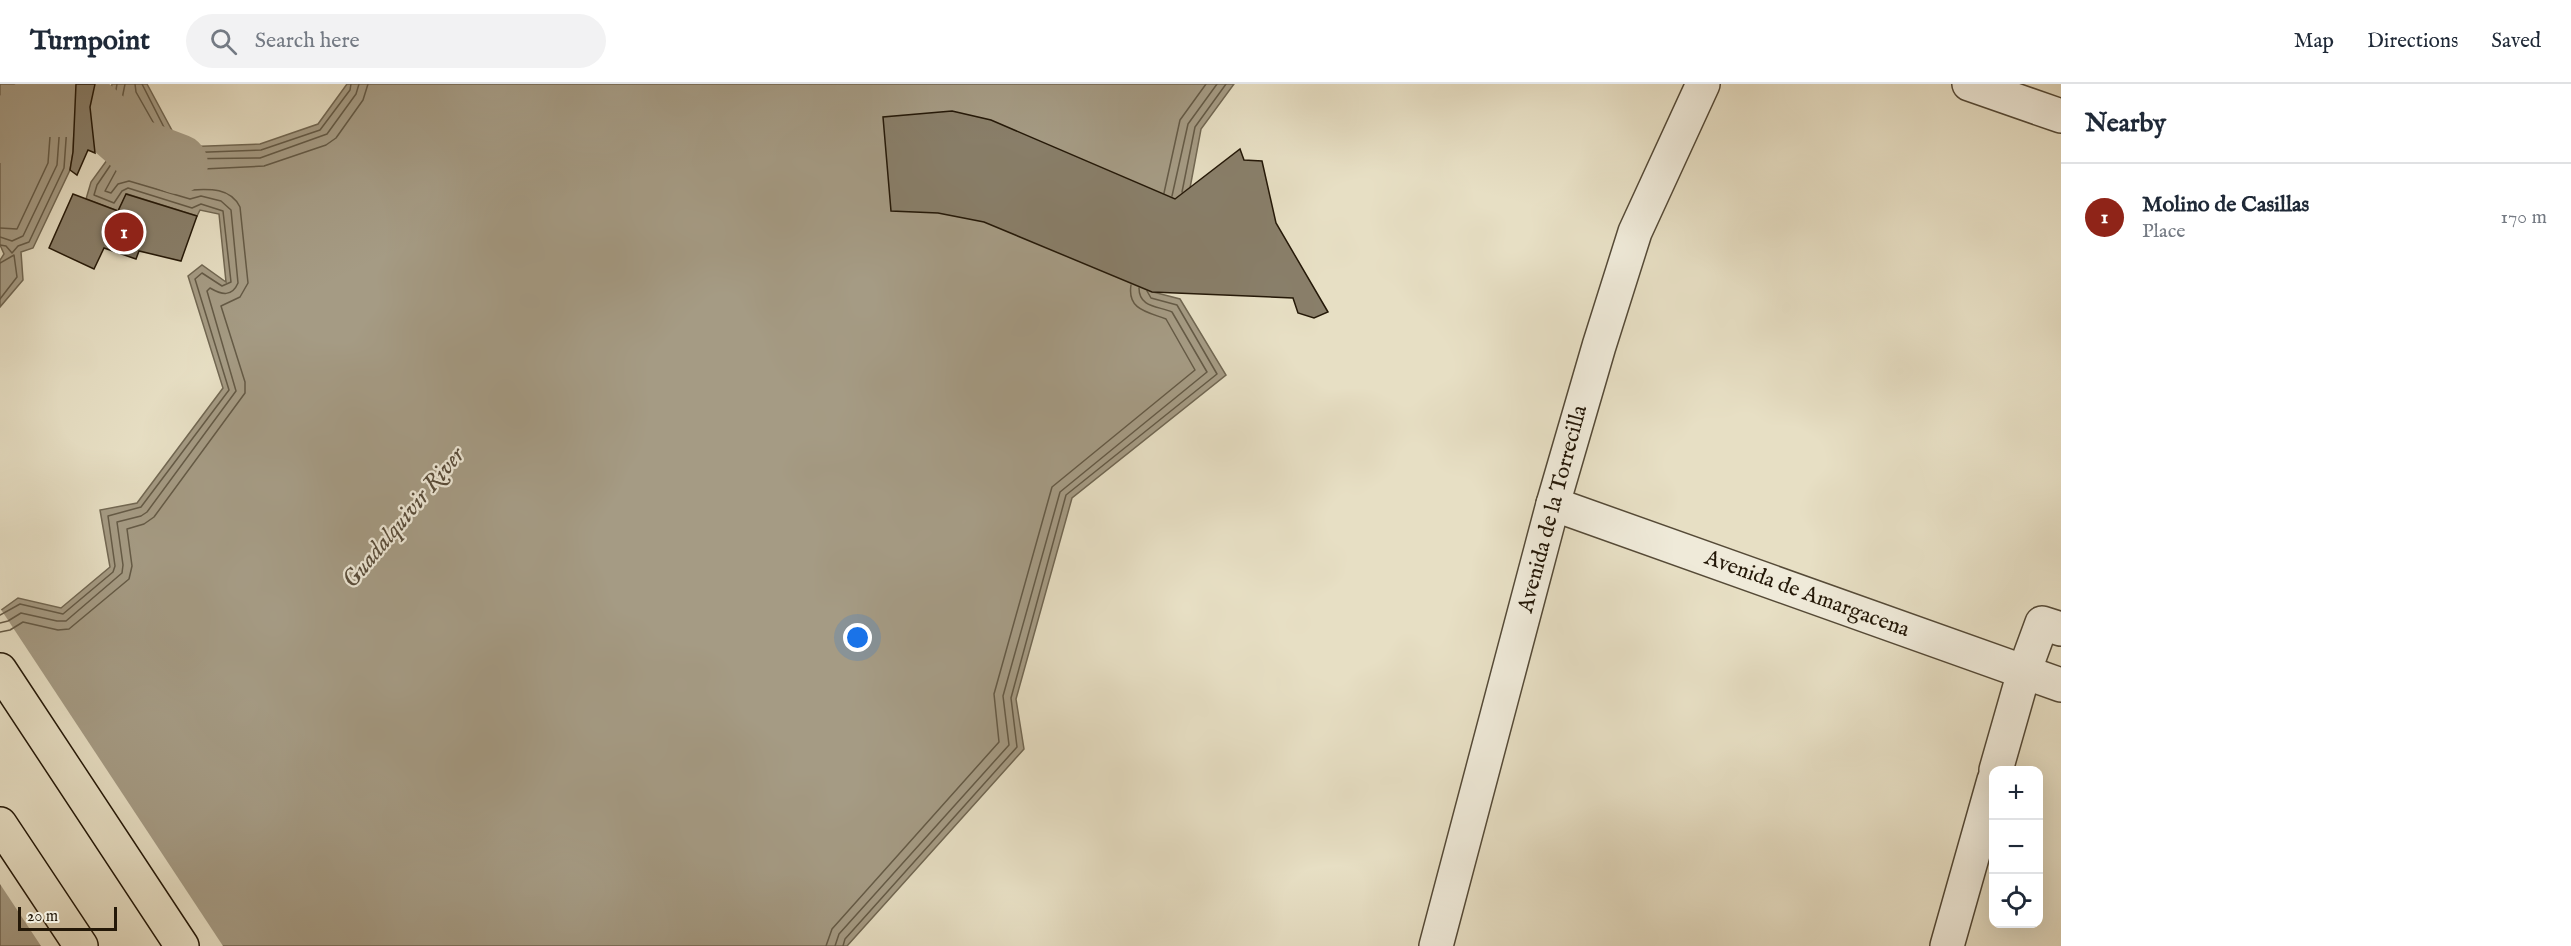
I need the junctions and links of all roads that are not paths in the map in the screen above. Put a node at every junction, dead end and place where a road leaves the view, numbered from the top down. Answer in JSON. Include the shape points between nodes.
{"nodes":[{"id":1,"x":1703,"y":84,"type":"edge"},
{"id":2,"x":1969,"y":84,"type":"edge"},
{"id":3,"x":2061,"y":116,"type":"edge"},
{"id":4,"x":1554,"y":504,"type":"junction"},
{"id":5,"x":2061,"y":629,"type":"edge"},
{"id":6,"x":0,"y":670,"type":"edge"},
{"id":7,"x":2024,"y":672,"type":"junction"},
{"id":8,"x":2061,"y":685,"type":"edge"},
{"id":9,"x":1997,"y":766,"type":"edge"},
{"id":10,"x":1989,"y":798,"type":"edge"},
{"id":11,"x":0,"y":824,"type":"edge"},
{"id":12,"x":81,"y":946,"type":"edge"},
{"id":13,"x":182,"y":946,"type":"edge"},
{"id":14,"x":1436,"y":946,"type":"edge"},
{"id":15,"x":1947,"y":946,"type":"edge"}],
"edges":[{"from":1,"to":4,"type":"street","name":"Avenida de la Torrecilla","via":[[1635,232]]},
{"from":2,"to":3,"type":"street"},
{"from":4,"to":7,"type":"street","name":"Avenida de Amargacena"},
{"from":4,"to":14,"type":"street","name":"Avenida de la Torrecilla"},
{"from":5,"to":7,"type":"street","via":[[2043,623]]},
{"from":6,"to":13,"type":"highway"},
{"from":7,"to":8,"type":"street","name":"Avenida de Amargacena"},
{"from":7,"to":9,"type":"street"},
{"from":10,"to":15,"type":"street"},
{"from":11,"to":12,"type":"highway"}]}
